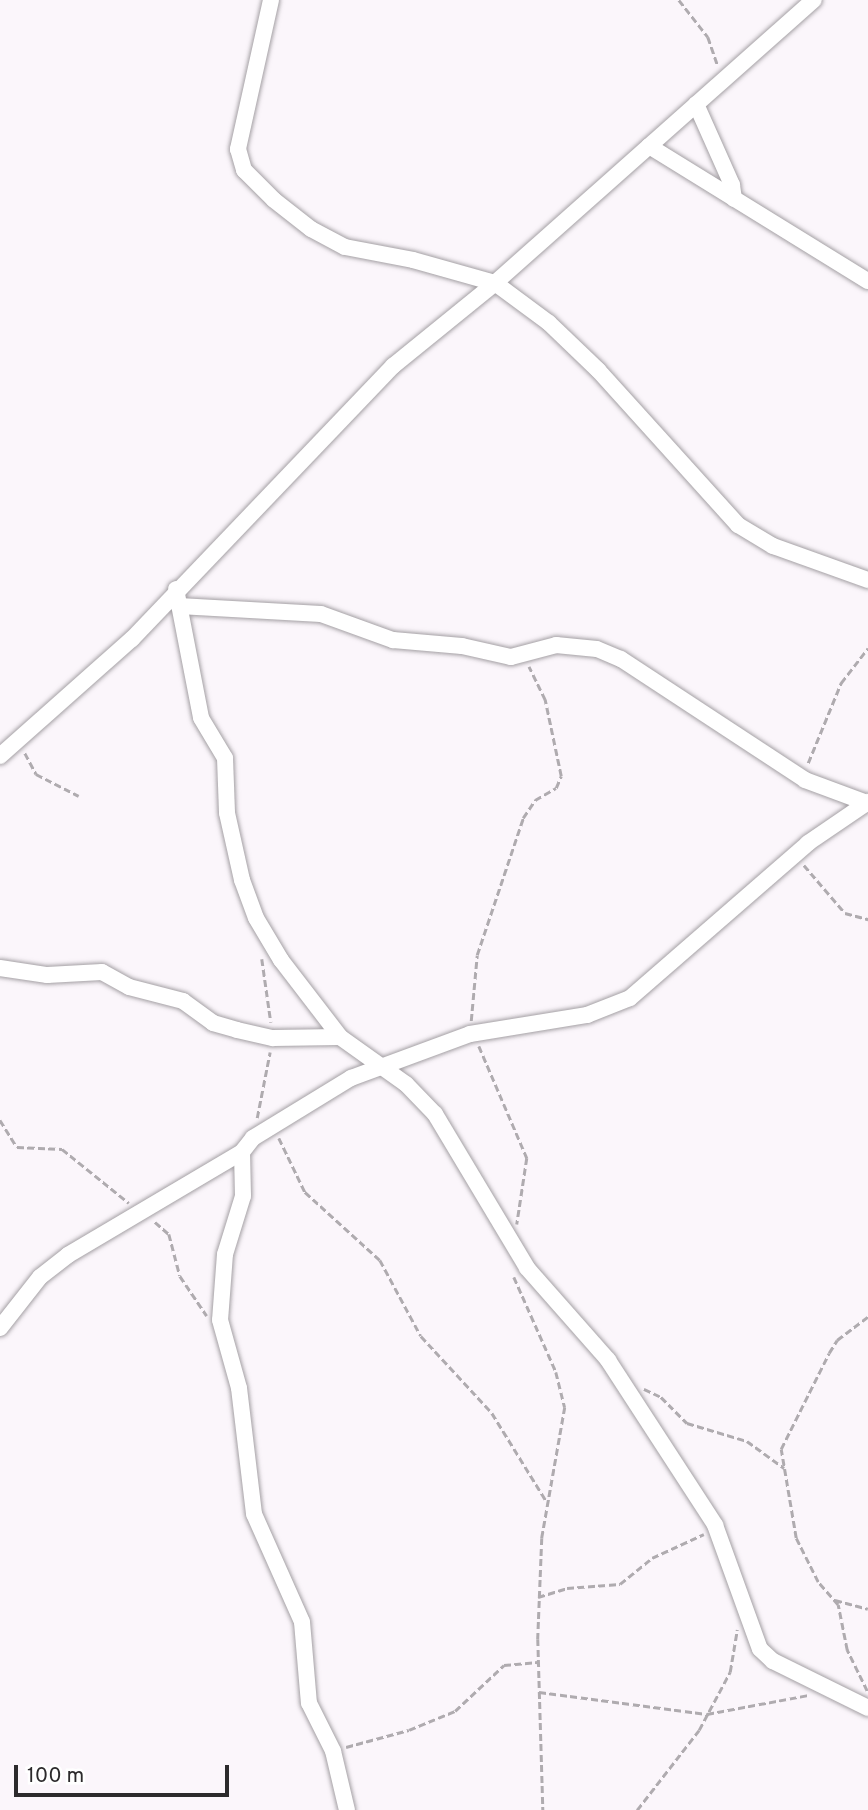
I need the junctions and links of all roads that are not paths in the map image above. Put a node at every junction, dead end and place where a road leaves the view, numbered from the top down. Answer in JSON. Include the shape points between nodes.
{"nodes":[{"id":1,"x":271,"y":0,"type":"edge"},
{"id":2,"x":814,"y":0,"type":"edge"},
{"id":3,"x":696,"y":104,"type":"junction"},
{"id":4,"x":649,"y":146,"type":"junction"},
{"id":5,"x":734,"y":199,"type":"junction"},
{"id":6,"x":868,"y":281,"type":"edge"},
{"id":7,"x":495,"y":283,"type":"junction"},
{"id":8,"x":868,"y":580,"type":"edge"},
{"id":9,"x":176,"y":589,"type":"junction"},
{"id":10,"x":178,"y":606,"type":"junction"},
{"id":11,"x":0,"y":756,"type":"edge"},
{"id":12,"x":868,"y":802,"type":"edge"},
{"id":13,"x":0,"y":968,"type":"edge"},
{"id":14,"x":340,"y":1037,"type":"junction"},
{"id":15,"x":380,"y":1065,"type":"junction"},
{"id":16,"x":242,"y":1153,"type":"junction"},
{"id":17,"x":0,"y":1328,"type":"edge"},
{"id":18,"x":868,"y":1708,"type":"edge"},
{"id":19,"x":347,"y":1810,"type":"edge"}],
"edges":[{"from":1,"to":7,"type":"street","via":[[239,141],[244,170],[274,200],[330,241]]},
{"from":2,"to":3,"type":"street"},
{"from":3,"to":4,"type":"street"},
{"from":3,"to":5,"type":"street"},
{"from":4,"to":5,"type":"street"},
{"from":4,"to":7,"type":"street"},
{"from":5,"to":6,"type":"street"},
{"from":7,"to":8,"type":"street","via":[[549,323],[598,370],[738,525],[773,546]]},
{"from":7,"to":9,"type":"street","via":[[393,366]]},
{"from":9,"to":10,"type":"street"},
{"from":9,"to":11,"type":"street","via":[[132,639]]},
{"from":10,"to":12,"type":"street","via":[[321,614],[393,640],[523,656],[556,645],[597,649],[621,659],[805,780]]},
{"from":10,"to":14,"type":"street","via":[[201,718],[225,758],[226,813],[256,918],[281,960]]},
{"from":12,"to":15,"type":"street","via":[[795,854],[619,1004],[587,1015],[472,1034]]},
{"from":13,"to":14,"type":"street","via":[[47,975],[102,972],[129,987],[183,1001],[213,1023],[273,1038]]},
{"from":14,"to":15,"type":"street"},
{"from":15,"to":16,"type":"street","via":[[314,1099],[253,1138]]},
{"from":15,"to":18,"type":"street","via":[[435,1114],[535,1278],[608,1360],[715,1525],[760,1649],[773,1661]]},
{"from":16,"to":17,"type":"street","via":[[139,1212],[40,1277]]},
{"from":16,"to":19,"type":"street","via":[[243,1196],[225,1254],[220,1320],[239,1388],[254,1514],[302,1622],[309,1703],[333,1751]]}]}
